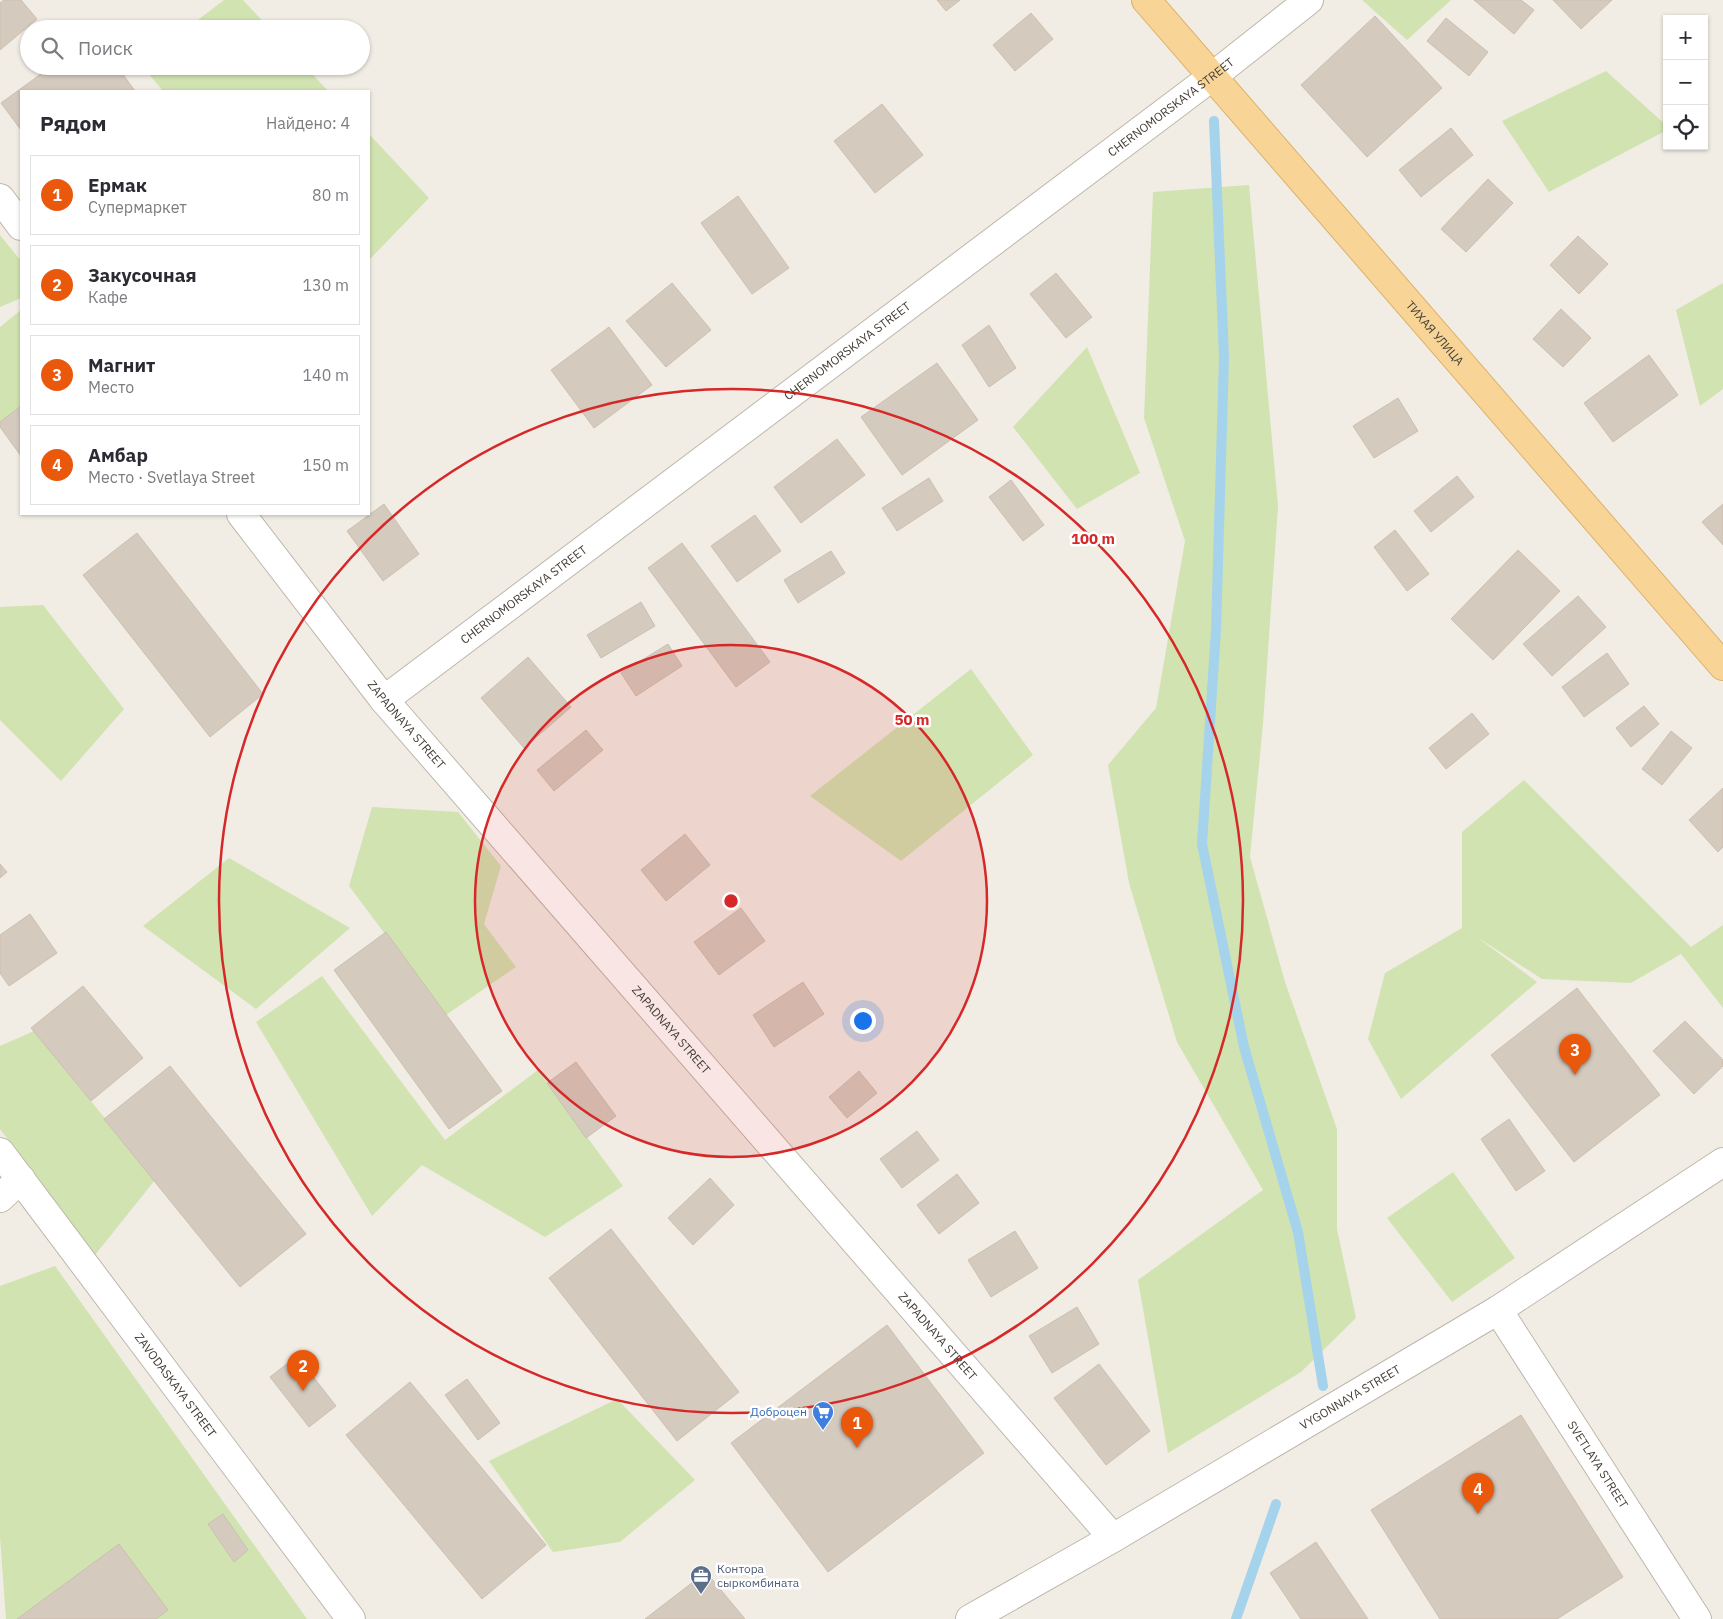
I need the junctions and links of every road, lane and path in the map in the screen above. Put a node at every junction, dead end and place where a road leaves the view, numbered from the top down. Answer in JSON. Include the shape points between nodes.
{"nodes":[{"id":1,"x":1146,"y":0,"type":"edge"},
{"id":2,"x":1310,"y":0,"type":"edge"},
{"id":3,"x":1213,"y":76,"type":"junction"},
{"id":4,"x":0,"y":198,"type":"edge"},
{"id":5,"x":20,"y":225,"type":"edge"},
{"id":6,"x":242,"y":515,"type":"edge"},
{"id":7,"x":1723,"y":666,"type":"edge"},
{"id":8,"x":384,"y":700,"type":"junction"},
{"id":9,"x":0,"y":1152,"type":"edge"},
{"id":10,"x":1723,"y":1162,"type":"edge"},
{"id":11,"x":21,"y":1179,"type":"junction"},
{"id":12,"x":0,"y":1198,"type":"edge"},
{"id":13,"x":1498,"y":1310,"type":"junction"},
{"id":14,"x":1114,"y":1538,"type":"junction"},
{"id":15,"x":351,"y":1619,"type":"edge"},
{"id":16,"x":970,"y":1619,"type":"edge"},
{"id":17,"x":1696,"y":1619,"type":"edge"}],
"edges":[{"from":1,"to":3,"type":"main road","name":"ТИХАЯ УЛИЦА"},
{"from":2,"to":3,"type":"street","name":"CHERNOMORSKAYA STREET"},
{"from":3,"to":7,"type":"main road","name":"ТИХАЯ УЛИЦА"},
{"from":3,"to":8,"type":"street","name":"CHERNOMORSKAYA STREET"},
{"from":4,"to":5,"type":"street"},
{"from":6,"to":8,"type":"street","name":"ZAPADNAYA STREET"},
{"from":8,"to":14,"type":"street","name":"ZAPADNAYA STREET"},
{"from":9,"to":11,"type":"street","name":"ZAVODASKAYA STREET"},
{"from":10,"to":13,"type":"street","name":"VYGONNAYA STREET"},
{"from":11,"to":12,"type":"street"},
{"from":11,"to":15,"type":"street","name":"ZAVODASKAYA STREET"},
{"from":13,"to":14,"type":"street","name":"VYGONNAYA STREET"},
{"from":13,"to":17,"type":"street","name":"SVETLAYA STREET"},
{"from":14,"to":16,"type":"street","name":"VYGONNAYA STREET"}]}
